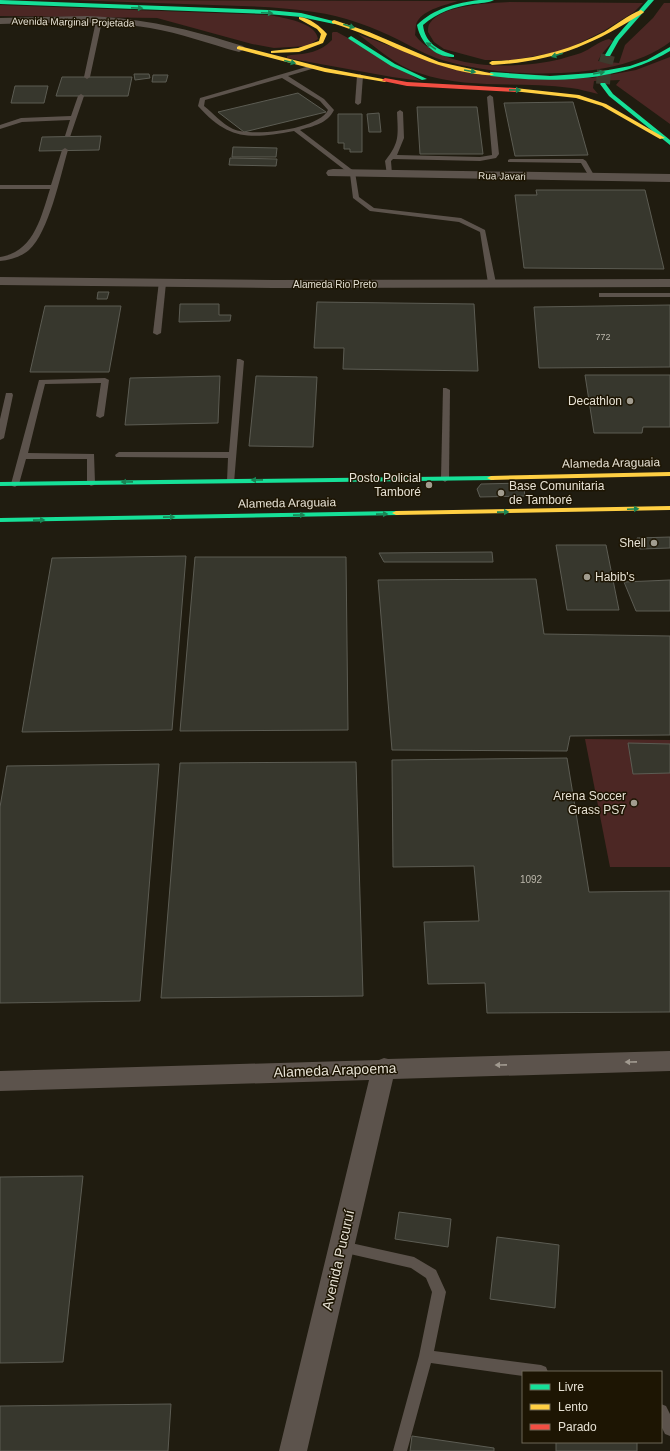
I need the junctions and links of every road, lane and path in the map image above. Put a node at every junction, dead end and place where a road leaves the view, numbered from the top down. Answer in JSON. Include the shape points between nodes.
{"nodes":[{"id":1,"x":492,"y":0,"type":"edge"},
{"id":2,"x":651,"y":0,"type":"edge"},
{"id":3,"x":0,"y":2,"type":"edge"},
{"id":4,"x":641,"y":12,"type":"junction"},
{"id":5,"x":292,"y":14,"type":"junction"},
{"id":6,"x":311,"y":17,"type":"junction"},
{"id":7,"x":0,"y":21,"type":"edge"},
{"id":8,"x":99,"y":21,"type":"junction"},
{"id":9,"x":239,"y":48,"type":"junction"},
{"id":10,"x":670,"y":49,"type":"edge"},
{"id":11,"x":608,"y":55,"type":"tunnel mouth"},
{"id":12,"x":463,"y":58,"type":"dead end"},
{"id":13,"x":481,"y":62,"type":"dead end"},
{"id":14,"x":313,"y":67,"type":"junction"},
{"id":15,"x":283,"y":76,"type":"junction"},
{"id":16,"x":360,"y":76,"type":"junction"},
{"id":17,"x":87,"y":77,"type":"dead end"},
{"id":18,"x":603,"y":84,"type":"dead end"},
{"id":19,"x":462,"y":87,"type":"junction"},
{"id":20,"x":80,"y":96,"type":"dead end"},
{"id":21,"x":490,"y":97,"type":"dead end"},
{"id":22,"x":358,"y":103,"type":"dead end"},
{"id":23,"x":400,"y":112,"type":"dead end"},
{"id":24,"x":73,"y":118,"type":"junction"},
{"id":25,"x":0,"y":126,"type":"edge"},
{"id":26,"x":296,"y":129,"type":"junction"},
{"id":27,"x":68,"y":136,"type":"dead end"},
{"id":28,"x":666,"y":140,"type":"edge"},
{"id":29,"x":65,"y":150,"type":"dead end"},
{"id":30,"x":392,"y":157,"type":"junction"},
{"id":31,"x":510,"y":161,"type":"dead end"},
{"id":32,"x":333,"y":173,"type":"dead end"},
{"id":33,"x":353,"y":174,"type":"junction"},
{"id":34,"x":389,"y":174,"type":"junction"},
{"id":35,"x":592,"y":177,"type":"junction"},
{"id":36,"x":670,"y":178,"type":"edge"},
{"id":37,"x":0,"y":187,"type":"edge"},
{"id":38,"x":53,"y":187,"type":"junction"},
{"id":39,"x":0,"y":260,"type":"edge"},
{"id":40,"x":0,"y":281,"type":"edge"},
{"id":41,"x":162,"y":282,"type":"junction"},
{"id":42,"x":492,"y":283,"type":"junction"},
{"id":43,"x":670,"y":283,"type":"edge"},
{"id":44,"x":602,"y":295,"type":"dead end"},
{"id":45,"x":670,"y":295,"type":"edge"},
{"id":46,"x":157,"y":333,"type":"dead end"},
{"id":47,"x":240,"y":361,"type":"dead end"},
{"id":48,"x":446,"y":390,"type":"dead end"},
{"id":49,"x":9,"y":396,"type":"dead end"},
{"id":50,"x":100,"y":416,"type":"dead end"},
{"id":51,"x":0,"y":438,"type":"edge"},
{"id":52,"x":233,"y":454,"type":"junction"},
{"id":53,"x":119,"y":455,"type":"dead end"},
{"id":54,"x":23,"y":456,"type":"junction"},
{"id":55,"x":670,"y":474,"type":"edge"},
{"id":56,"x":338,"y":479,"type":"junction"},
{"id":57,"x":445,"y":479,"type":"junction"},
{"id":58,"x":231,"y":481,"type":"junction"},
{"id":59,"x":91,"y":483,"type":"junction"},
{"id":60,"x":0,"y":484,"type":"edge"},
{"id":61,"x":15,"y":484,"type":"junction"},
{"id":62,"x":328,"y":487,"type":"dead end"},
{"id":63,"x":323,"y":505,"type":"dead end"},
{"id":64,"x":670,"y":508,"type":"edge"},
{"id":65,"x":343,"y":514,"type":"junction"},
{"id":66,"x":0,"y":520,"type":"edge"},
{"id":67,"x":670,"y":1061,"type":"edge"},
{"id":68,"x":384,"y":1068,"type":"junction"},
{"id":69,"x":0,"y":1081,"type":"edge"},
{"id":70,"x":342,"y":1247,"type":"junction"},
{"id":71,"x":426,"y":1356,"type":"junction"},
{"id":72,"x":534,"y":1371,"type":"edge"},
{"id":73,"x":662,"y":1413,"type":"edge"},
{"id":74,"x":670,"y":1429,"type":"edge"},
{"id":75,"x":293,"y":1451,"type":"edge"},
{"id":76,"x":400,"y":1451,"type":"edge"}],
"edges":[{"from":12,"to":1,"type":"main road","one_way":true,"via":[[440,52],[429,45],[420,32],[420,25],[432,14],[446,9]]},
{"from":2,"to":4,"type":"main road"},
{"from":3,"to":5,"type":"main road","one_way":true},
{"from":4,"to":11,"type":"main road","via":[[617,39]]},
{"from":4,"to":13,"type":"main road","one_way":true,"via":[[591,41],[556,55],[519,62]]},
{"from":5,"to":6,"type":"main road"},
{"from":5,"to":9,"type":"main road","via":[[319,28],[324,34],[321,42],[309,48],[287,52]]},
{"from":6,"to":10,"type":"main road","one_way":true,"via":[[348,25],[441,65],[510,77],[552,78],[608,72],[642,63]]},
{"from":6,"to":19,"type":"main road","via":[[341,31],[393,65],[416,76]]},
{"from":7,"to":8,"type":"street","name":"Avenida Marginal Projetada"},
{"from":8,"to":9,"type":"street","name":"Avenida Marginal Projetada","via":[[153,25]]},
{"from":8,"to":17,"type":"lane"},
{"from":9,"to":14,"type":"main road","one_way":true},
{"from":14,"to":15,"type":"lane"},
{"from":14,"to":16,"type":"main road"},
{"from":15,"to":26,"type":"lane","via":[[322,100],[331,110],[330,115],[323,120]]},
{"from":15,"to":26,"type":"lane","via":[[202,99],[201,106],[224,126],[245,135]]},
{"from":16,"to":19,"type":"main road","via":[[407,84]]},
{"from":16,"to":22,"type":"lane"},
{"from":18,"to":28,"type":"main road","via":[[611,95]]},
{"from":19,"to":28,"type":"main road","one_way":true,"via":[[539,91],[577,96],[604,105]]},
{"from":20,"to":24,"type":"lane"},
{"from":21,"to":30,"type":"lane","via":[[496,154],[494,157]]},
{"from":23,"to":30,"type":"lane","via":[[401,141]]},
{"from":24,"to":25,"type":"lane","via":[[21,120]]},
{"from":24,"to":27,"type":"lane"},
{"from":26,"to":33,"type":"lane"},
{"from":29,"to":38,"type":"lane"},
{"from":30,"to":34,"type":"lane","via":[[388,161]]},
{"from":31,"to":35,"type":"lane","via":[[583,161]]},
{"from":32,"to":33,"type":"street","name":"Rua Javari"},
{"from":33,"to":34,"type":"street","name":"Rua Javari"},
{"from":33,"to":42,"type":"lane","via":[[356,198],[372,210],[461,220],[483,231]]},
{"from":34,"to":35,"type":"street","name":"Rua Javari"},
{"from":35,"to":36,"type":"street","name":"Rua Javari"},
{"from":37,"to":38,"type":"lane"},
{"from":38,"to":39,"type":"lane","via":[[38,230],[27,248],[12,257]]},
{"from":40,"to":41,"type":"street","name":"Alameda Rio Preto"},
{"from":41,"to":42,"type":"street","name":"Alameda Rio Preto"},
{"from":41,"to":46,"type":"lane"},
{"from":42,"to":43,"type":"street","name":"Alameda Rio Preto"},
{"from":44,"to":45,"type":"lane"},
{"from":47,"to":52,"type":"lane"},
{"from":48,"to":57,"type":"lane"},
{"from":49,"to":51,"type":"lane"},
{"from":50,"to":54,"type":"lane","via":[[105,380],[42,382]]},
{"from":52,"to":53,"type":"lane"},
{"from":52,"to":58,"type":"lane"},
{"from":54,"to":59,"type":"lane","via":[[91,456]]},
{"from":54,"to":61,"type":"lane"},
{"from":55,"to":57,"type":"main road","name":"Alameda Araguaia"},
{"from":56,"to":57,"type":"main road","name":"Alameda Araguaia"},
{"from":56,"to":58,"type":"main road","name":"Alameda Araguaia","one_way":true},
{"from":56,"to":62,"type":"main road"},
{"from":58,"to":59,"type":"main road","name":"Alameda Araguaia","one_way":true},
{"from":59,"to":61,"type":"main road","name":"Alameda Araguaia"},
{"from":60,"to":61,"type":"main road","name":"Alameda Araguaia"},
{"from":63,"to":65,"type":"main road","via":[[330,511]]},
{"from":65,"to":64,"type":"main road","name":"Alameda Araguaia","one_way":true},
{"from":66,"to":65,"type":"main road","name":"Alameda Araguaia","one_way":true},
{"from":67,"to":68,"type":"street","name":"Alameda Arapoema","one_way":true},
{"from":68,"to":69,"type":"street","name":"Alameda Arapoema"},
{"from":68,"to":70,"type":"street","name":"Avenida Pucuruí"},
{"from":70,"to":71,"type":"lane","via":[[414,1263],[431,1274],[439,1292]]},
{"from":70,"to":75,"type":"street","name":"Avenida Pucuruí"},
{"from":71,"to":72,"type":"lane"},
{"from":71,"to":76,"type":"lane"},
{"from":73,"to":74,"type":"lane"}]}
